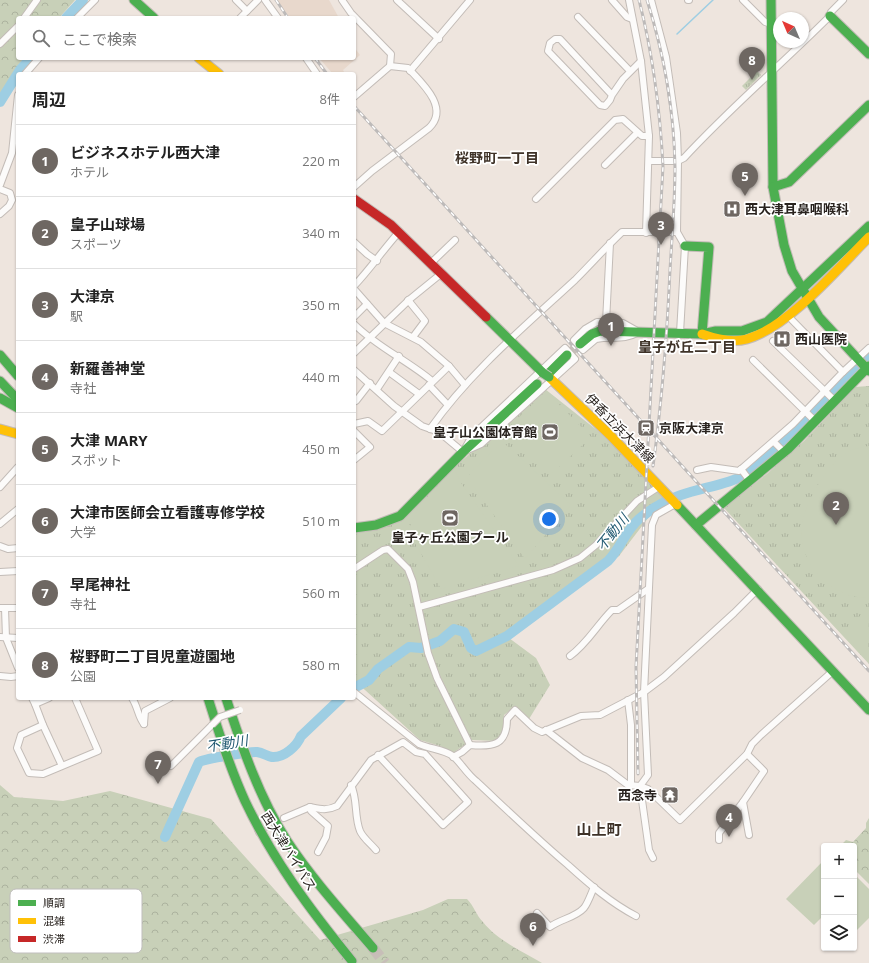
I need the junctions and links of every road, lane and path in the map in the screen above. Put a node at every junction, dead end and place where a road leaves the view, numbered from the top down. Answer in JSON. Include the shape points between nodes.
{"nodes":[{"id":1,"x":37,"y":0,"type":"edge"},
{"id":2,"x":94,"y":0,"type":"edge"},
{"id":3,"x":134,"y":0,"type":"edge"},
{"id":4,"x":236,"y":0,"type":"edge"},
{"id":5,"x":258,"y":0,"type":"edge"},
{"id":6,"x":264,"y":0,"type":"edge"},
{"id":7,"x":342,"y":0,"type":"edge"},
{"id":8,"x":397,"y":0,"type":"edge"},
{"id":9,"x":470,"y":0,"type":"edge"},
{"id":10,"x":612,"y":0,"type":"edge"},
{"id":11,"x":629,"y":0,"type":"edge"},
{"id":12,"x":652,"y":0,"type":"edge"},
{"id":13,"x":743,"y":0,"type":"edge"},
{"id":14,"x":771,"y":0,"type":"edge"},
{"id":15,"x":843,"y":0,"type":"edge"},
{"id":16,"x":247,"y":11,"type":"junction"},
{"id":17,"x":25,"y":16,"type":"edge"},
{"id":18,"x":79,"y":16,"type":"edge"},
{"id":19,"x":152,"y":16,"type":"edge"},
{"id":20,"x":242,"y":16,"type":"edge"},
{"id":21,"x":276,"y":16,"type":"edge"},
{"id":22,"x":354,"y":16,"type":"edge"},
{"id":23,"x":830,"y":16,"type":"junction"},
{"id":24,"x":578,"y":17,"type":"dead end"},
{"id":25,"x":356,"y":18,"type":"edge"},
{"id":26,"x":632,"y":19,"type":"junction"},
{"id":27,"x":772,"y":24,"type":"junction"},
{"id":28,"x":16,"y":28,"type":"edge"},
{"id":29,"x":439,"y":39,"type":"junction"},
{"id":30,"x":0,"y":44,"type":"edge"},
{"id":31,"x":869,"y":54,"type":"edge"},
{"id":32,"x":37,"y":60,"type":"edge"},
{"id":33,"x":202,"y":60,"type":"edge"},
{"id":34,"x":307,"y":60,"type":"edge"},
{"id":35,"x":641,"y":61,"type":"junction"},
{"id":36,"x":390,"y":66,"type":"junction"},
{"id":37,"x":410,"y":71,"type":"junction"},
{"id":38,"x":630,"y":71,"type":"junction"},
{"id":39,"x":27,"y":72,"type":"edge"},
{"id":40,"x":216,"y":72,"type":"edge"},
{"id":41,"x":316,"y":72,"type":"edge"},
{"id":42,"x":772,"y":73,"type":"junction"},
{"id":43,"x":356,"y":95,"type":"edge"},
{"id":44,"x":612,"y":95,"type":"junction"},
{"id":45,"x":869,"y":105,"type":"edge"},
{"id":46,"x":16,"y":114,"type":"edge"},
{"id":47,"x":637,"y":132,"type":"junction"},
{"id":48,"x":649,"y":136,"type":"junction"},
{"id":49,"x":649,"y":161,"type":"junction"},
{"id":50,"x":678,"y":161,"type":"junction"},
{"id":51,"x":605,"y":165,"type":"dead end"},
{"id":52,"x":0,"y":185,"type":"edge"},
{"id":53,"x":356,"y":185,"type":"edge"},
{"id":54,"x":773,"y":187,"type":"junction"},
{"id":55,"x":0,"y":188,"type":"edge"},
{"id":56,"x":536,"y":199,"type":"dead end"},
{"id":57,"x":356,"y":200,"type":"edge"},
{"id":58,"x":0,"y":214,"type":"edge"},
{"id":59,"x":869,"y":226,"type":"edge"},
{"id":60,"x":399,"y":232,"type":"junction"},
{"id":61,"x":677,"y":232,"type":"junction"},
{"id":62,"x":646,"y":233,"type":"junction"},
{"id":63,"x":869,"y":237,"type":"edge"},
{"id":64,"x":455,"y":240,"type":"dead end"},
{"id":65,"x":610,"y":243,"type":"junction"},
{"id":66,"x":356,"y":244,"type":"edge"},
{"id":67,"x":686,"y":246,"type":"junction"},
{"id":68,"x":377,"y":261,"type":"junction"},
{"id":69,"x":431,"y":263,"type":"junction"},
{"id":70,"x":442,"y":273,"type":"junction"},
{"id":71,"x":356,"y":285,"type":"edge"},
{"id":72,"x":356,"y":290,"type":"edge"},
{"id":73,"x":805,"y":293,"type":"junction"},
{"id":74,"x":408,"y":300,"type":"junction"},
{"id":75,"x":367,"y":304,"type":"junction"},
{"id":76,"x":356,"y":315,"type":"edge"},
{"id":77,"x":792,"y":320,"type":"dead end"},
{"id":78,"x":606,"y":322,"type":"junction"},
{"id":79,"x":384,"y":323,"type":"junction"},
{"id":80,"x":356,"y":326,"type":"edge"},
{"id":81,"x":639,"y":332,"type":"junction"},
{"id":82,"x":680,"y":333,"type":"junction"},
{"id":83,"x":702,"y":334,"type":"junction"},
{"id":84,"x":413,"y":337,"type":"junction"},
{"id":85,"x":368,"y":338,"type":"junction"},
{"id":86,"x":510,"y":339,"type":"junction"},
{"id":87,"x":773,"y":341,"type":"dead end"},
{"id":88,"x":580,"y":344,"type":"tunnel mouth"},
{"id":89,"x":869,"y":348,"type":"edge"},
{"id":90,"x":0,"y":349,"type":"edge"},
{"id":91,"x":356,"y":350,"type":"edge"},
{"id":92,"x":567,"y":355,"type":"tunnel mouth"},
{"id":93,"x":0,"y":356,"type":"edge"},
{"id":94,"x":399,"y":356,"type":"junction"},
{"id":95,"x":857,"y":359,"type":"junction"},
{"id":96,"x":753,"y":360,"type":"dead end"},
{"id":97,"x":16,"y":363,"type":"edge"},
{"id":98,"x":449,"y":366,"type":"junction"},
{"id":99,"x":867,"y":368,"type":"edge"},
{"id":100,"x":356,"y":372,"type":"edge"},
{"id":101,"x":388,"y":372,"type":"junction"},
{"id":102,"x":843,"y":372,"type":"junction"},
{"id":103,"x":16,"y":374,"type":"edge"},
{"id":104,"x":547,"y":375,"type":"junction"},
{"id":105,"x":0,"y":381,"type":"edge"},
{"id":106,"x":430,"y":383,"type":"junction"},
{"id":107,"x":370,"y":384,"type":"junction"},
{"id":108,"x":537,"y":384,"type":"dead end"},
{"id":109,"x":465,"y":385,"type":"junction"},
{"id":110,"x":377,"y":389,"type":"junction"},
{"id":111,"x":825,"y":391,"type":"junction"},
{"id":112,"x":419,"y":394,"type":"junction"},
{"id":113,"x":0,"y":398,"type":"edge"},
{"id":114,"x":16,"y":398,"type":"edge"},
{"id":115,"x":356,"y":401,"type":"edge"},
{"id":116,"x":835,"y":401,"type":"junction"},
{"id":117,"x":447,"y":404,"type":"junction"},
{"id":118,"x":16,"y":407,"type":"edge"},
{"id":119,"x":403,"y":412,"type":"junction"},
{"id":120,"x":805,"y":412,"type":"junction"},
{"id":121,"x":816,"y":422,"type":"junction"},
{"id":122,"x":356,"y":424,"type":"edge"},
{"id":123,"x":0,"y":429,"type":"edge"},
{"id":124,"x":430,"y":429,"type":"junction"},
{"id":125,"x":16,"y":433,"type":"edge"},
{"id":126,"x":356,"y":433,"type":"edge"},
{"id":127,"x":775,"y":442,"type":"junction"},
{"id":128,"x":463,"y":452,"type":"junction"},
{"id":129,"x":784,"y":452,"type":"junction"},
{"id":130,"x":356,"y":458,"type":"edge"},
{"id":131,"x":16,"y":469,"type":"edge"},
{"id":132,"x":742,"y":469,"type":"junction"},
{"id":133,"x":697,"y":470,"type":"dead end"},
{"id":134,"x":750,"y":481,"type":"junction"},
{"id":135,"x":660,"y":486,"type":"junction"},
{"id":136,"x":0,"y":487,"type":"edge"},
{"id":137,"x":677,"y":502,"type":"junction"},
{"id":138,"x":16,"y":511,"type":"edge"},
{"id":139,"x":0,"y":524,"type":"edge"},
{"id":140,"x":696,"y":525,"type":"junction"},
{"id":141,"x":356,"y":528,"type":"edge"},
{"id":142,"x":0,"y":546,"type":"edge"},
{"id":143,"x":16,"y":548,"type":"edge"},
{"id":144,"x":356,"y":568,"type":"edge"},
{"id":145,"x":16,"y":571,"type":"edge"},
{"id":146,"x":0,"y":572,"type":"edge"},
{"id":147,"x":648,"y":589,"type":"junction"},
{"id":148,"x":758,"y":589,"type":"junction"},
{"id":149,"x":418,"y":607,"type":"junction"},
{"id":150,"x":3,"y":608,"type":"edge"},
{"id":151,"x":16,"y":608,"type":"edge"},
{"id":152,"x":3,"y":638,"type":"edge"},
{"id":153,"x":16,"y":638,"type":"edge"},
{"id":154,"x":570,"y":656,"type":"dead end"},
{"id":155,"x":16,"y":664,"type":"edge"},
{"id":156,"x":833,"y":671,"type":"junction"},
{"id":157,"x":0,"y":676,"type":"edge"},
{"id":158,"x":16,"y":677,"type":"edge"},
{"id":159,"x":644,"y":692,"type":"junction"},
{"id":160,"x":356,"y":694,"type":"edge"},
{"id":161,"x":76,"y":700,"type":"edge"},
{"id":162,"x":133,"y":700,"type":"edge"},
{"id":163,"x":166,"y":700,"type":"edge"},
{"id":164,"x":209,"y":700,"type":"edge"},
{"id":165,"x":227,"y":700,"type":"edge"},
{"id":166,"x":628,"y":700,"type":"junction"},
{"id":167,"x":34,"y":701,"type":"edge"},
{"id":168,"x":240,"y":710,"type":"dead end"},
{"id":169,"x":869,"y":710,"type":"edge"},
{"id":170,"x":43,"y":725,"type":"junction"},
{"id":171,"x":546,"y":730,"type":"junction"},
{"id":172,"x":470,"y":745,"type":"junction"},
{"id":173,"x":432,"y":750,"type":"junction"},
{"id":174,"x":747,"y":754,"type":"junction"},
{"id":175,"x":378,"y":756,"type":"junction"},
{"id":176,"x":427,"y":757,"type":"junction"},
{"id":177,"x":453,"y":757,"type":"junction"},
{"id":178,"x":62,"y":766,"type":"junction"},
{"id":179,"x":171,"y":766,"type":"dead end"},
{"id":180,"x":351,"y":785,"type":"junction"},
{"id":181,"x":631,"y":786,"type":"junction"},
{"id":182,"x":640,"y":786,"type":"junction"},
{"id":183,"x":743,"y":802,"type":"junction"},
{"id":184,"x":310,"y":807,"type":"junction"},
{"id":185,"x":284,"y":818,"type":"tunnel mouth"},
{"id":186,"x":749,"y":834,"type":"dead end"},
{"id":187,"x":719,"y":840,"type":"dead end"},
{"id":188,"x":376,"y":850,"type":"dead end"},
{"id":189,"x":318,"y":852,"type":"dead end"},
{"id":190,"x":653,"y":858,"type":"dead end"},
{"id":191,"x":594,"y":887,"type":"junction"},
{"id":192,"x":537,"y":913,"type":"dead end"},
{"id":193,"x":636,"y":916,"type":"dead end"},
{"id":194,"x":373,"y":948,"type":"tunnel mouth"},
{"id":195,"x":352,"y":961,"type":"dead end"}],
"edges":[{"from":1,"to":17,"type":"street"},
{"from":2,"to":18,"type":"street"},
{"from":3,"to":19,"type":"main road"},
{"from":4,"to":16,"type":"street"},
{"from":5,"to":16,"type":"street"},
{"from":6,"to":21,"type":"street"},
{"from":7,"to":22,"type":"street"},
{"from":8,"to":29,"type":"street"},
{"from":9,"to":29,"type":"street"},
{"from":10,"to":26,"type":"street"},
{"from":11,"to":26,"type":"street"},
{"from":12,"to":50,"type":"street","via":[[671,81]]},
{"from":13,"to":27,"type":"street","via":[[765,22]]},
{"from":14,"to":27,"type":"main road"},
{"from":15,"to":23,"type":"street"},
{"from":16,"to":20,"type":"street"},
{"from":23,"to":31,"type":"main road"},
{"from":23,"to":42,"type":"street"},
{"from":24,"to":38,"type":"street"},
{"from":25,"to":36,"type":"street","via":[[392,54]]},
{"from":26,"to":35,"type":"street"},
{"from":27,"to":42,"type":"main road"},
{"from":28,"to":30,"type":"street"},
{"from":29,"to":37,"type":"street"},
{"from":32,"to":39,"type":"street"},
{"from":33,"to":40,"type":"main road"},
{"from":34,"to":41,"type":"street"},
{"from":35,"to":38,"type":"street"},
{"from":35,"to":48,"type":"street"},
{"from":36,"to":37,"type":"street","via":[[408,68]]},
{"from":36,"to":43,"type":"street"},
{"from":37,"to":53,"type":"street","via":[[429,92],[437,112],[435,121]]},
{"from":38,"to":44,"type":"street"},
{"from":42,"to":50,"type":"street"},
{"from":42,"to":54,"type":"main road"},
{"from":44,"to":44,"type":"street","via":[[605,106],[600,106],[548,51],[550,43],[560,39]]},
{"from":45,"to":54,"type":"main road","via":[[789,182]]},
{"from":46,"to":52,"type":"street","via":[[12,153]]},
{"from":47,"to":48,"type":"street","via":[[642,136]]},
{"from":47,"to":51,"type":"street"},
{"from":47,"to":56,"type":"street","via":[[623,119],[615,120]]},
{"from":48,"to":49,"type":"street"},
{"from":49,"to":50,"type":"street"},
{"from":49,"to":62,"type":"street"},
{"from":50,"to":61,"type":"street"},
{"from":54,"to":73,"type":"main road","via":[[784,245],[792,271]]},
{"from":55,"to":58,"type":"street","via":[[10,193],[12,200]]},
{"from":57,"to":60,"type":"main road","name":"伊香立浜大津線"},
{"from":59,"to":73,"type":"main road"},
{"from":60,"to":68,"type":"street"},
{"from":60,"to":69,"type":"main road","name":"伊香立浜大津線"},
{"from":61,"to":62,"type":"street"},
{"from":61,"to":67,"type":"street"},
{"from":62,"to":65,"type":"street","via":[[622,232]]},
{"from":63,"to":73,"type":"main road"},
{"from":64,"to":69,"type":"street"},
{"from":65,"to":78,"type":"street"},
{"from":65,"to":86,"type":"street"},
{"from":66,"to":68,"type":"street"},
{"from":67,"to":82,"type":"street"},
{"from":67,"to":83,"type":"main road","via":[[709,247]]},
{"from":68,"to":71,"type":"street"},
{"from":69,"to":70,"type":"main road","name":"伊香立浜大津線"},
{"from":70,"to":74,"type":"street"},
{"from":70,"to":86,"type":"main road","name":"伊香立浜大津線"},
{"from":72,"to":75,"type":"street"},
{"from":73,"to":83,"type":"main road","via":[[779,323],[747,339],[716,339]]},
{"from":73,"to":95,"type":"main road","via":[[819,317]]},
{"from":74,"to":79,"type":"street"},
{"from":74,"to":84,"type":"street","via":[[426,321]]},
{"from":75,"to":76,"type":"street"},
{"from":75,"to":79,"type":"street"},
{"from":77,"to":102,"type":"street"},
{"from":78,"to":81,"type":"street","via":[[624,323]]},
{"from":78,"to":81,"type":"street","via":[[590,326],[574,340],[584,350],[596,339],[623,338]]},
{"from":79,"to":84,"type":"street"},
{"from":79,"to":85,"type":"street"},
{"from":80,"to":85,"type":"street"},
{"from":81,"to":82,"type":"main road"},
{"from":81,"to":88,"type":"main road","via":[[600,331]]},
{"from":82,"to":83,"type":"main road"},
{"from":84,"to":98,"type":"street"},
{"from":85,"to":91,"type":"street"},
{"from":85,"to":94,"type":"street"},
{"from":86,"to":104,"type":"main road","name":"伊香立浜大津線"},
{"from":86,"to":109,"type":"street"},
{"from":87,"to":111,"type":"street"},
{"from":89,"to":95,"type":"street"},
{"from":90,"to":97,"type":"main road"},
{"from":92,"to":104,"type":"main road"},
{"from":93,"to":103,"type":"main road"},
{"from":94,"to":101,"type":"street"},
{"from":94,"to":106,"type":"street"},
{"from":95,"to":99,"type":"main road"},
{"from":95,"to":102,"type":"street"},
{"from":96,"to":120,"type":"street"},
{"from":98,"to":106,"type":"street"},
{"from":98,"to":109,"type":"street"},
{"from":99,"to":116,"type":"main road"},
{"from":100,"to":107,"type":"street"},
{"from":101,"to":110,"type":"street"},
{"from":101,"to":112,"type":"street"},
{"from":102,"to":111,"type":"street"},
{"from":104,"to":104,"type":"street","via":[[575,359],[565,348]]},
{"from":104,"to":128,"type":"street","via":[[472,436]]},
{"from":104,"to":128,"type":"street","via":[[481,444]]},
{"from":104,"to":135,"type":"main road","name":"伊香立浜大津線"},
{"from":105,"to":114,"type":"main road"},
{"from":106,"to":112,"type":"street"},
{"from":106,"to":117,"type":"street"},
{"from":107,"to":110,"type":"street"},
{"from":107,"to":115,"type":"street"},
{"from":108,"to":128,"type":"main road"},
{"from":109,"to":117,"type":"street"},
{"from":110,"to":119,"type":"street"},
{"from":111,"to":116,"type":"street"},
{"from":111,"to":120,"type":"street"},
{"from":112,"to":119,"type":"street"},
{"from":113,"to":118,"type":"main road"},
{"from":116,"to":121,"type":"main road"},
{"from":117,"to":124,"type":"street"},
{"from":119,"to":122,"type":"street","via":[[382,431],[368,422]]},
{"from":119,"to":124,"type":"street"},
{"from":120,"to":121,"type":"street"},
{"from":120,"to":127,"type":"street"},
{"from":121,"to":129,"type":"main road"},
{"from":123,"to":125,"type":"main road"},
{"from":124,"to":128,"type":"street","via":[[439,432]]},
{"from":126,"to":130,"type":"street","via":[[370,446]]},
{"from":127,"to":129,"type":"street"},
{"from":127,"to":132,"type":"street"},
{"from":128,"to":141,"type":"main road","via":[[400,516],[376,525]]},
{"from":129,"to":134,"type":"main road"},
{"from":131,"to":136,"type":"street"},
{"from":132,"to":133,"type":"street","via":[[736,472],[711,468]]},
{"from":132,"to":134,"type":"street"},
{"from":134,"to":140,"type":"main road"},
{"from":135,"to":137,"type":"main road","name":"伊香立浜大津線"},
{"from":135,"to":149,"type":"street","via":[[637,501],[596,545],[580,558],[553,570]]},
{"from":137,"to":140,"type":"main road","name":"伊香立浜大津線"},
{"from":137,"to":147,"type":"street","via":[[653,518]]},
{"from":138,"to":139,"type":"street"},
{"from":140,"to":148,"type":"main road","name":"伊香立浜大津線"},
{"from":142,"to":143,"type":"street"},
{"from":144,"to":149,"type":"street","via":[[388,549],[408,570]]},
{"from":145,"to":146,"type":"street"},
{"from":147,"to":154,"type":"street","via":[[618,610],[612,610]]},
{"from":147,"to":159,"type":"street"},
{"from":148,"to":156,"type":"main road","name":"伊香立浜大津線"},
{"from":148,"to":159,"type":"street","via":[[664,677]]},
{"from":149,"to":172,"type":"street","via":[[428,653],[437,678]]},
{"from":150,"to":151,"type":"street"},
{"from":150,"to":152,"type":"street"},
{"from":152,"to":153,"type":"street"},
{"from":152,"to":155,"type":"street"},
{"from":156,"to":169,"type":"main road","name":"伊香立浜大津線"},
{"from":156,"to":174,"type":"street","via":[[761,735]]},
{"from":157,"to":158,"type":"street"},
{"from":159,"to":166,"type":"street"},
{"from":159,"to":182,"type":"street","via":[[648,775]]},
{"from":160,"to":173,"type":"street","via":[[419,744]]},
{"from":161,"to":178,"type":"street","via":[[98,751]]},
{"from":162,"to":163,"type":"street","via":[[140,720],[144,724],[145,711]]},
{"from":164,"to":195,"type":"main road","name":"西大津バイパス","via":[[233,772],[267,844],[319,921]]},
{"from":165,"to":194,"type":"main road","name":"西大津バイパス","via":[[267,806],[287,841]]},
{"from":166,"to":171,"type":"street","via":[[600,715],[581,716]]},
{"from":166,"to":181,"type":"street","via":[[631,725]]},
{"from":167,"to":170,"type":"street"},
{"from":168,"to":179,"type":"street","bridge":true,"via":[[220,717]]},
{"from":170,"to":178,"type":"street"},
{"from":170,"to":178,"type":"street","via":[[21,735],[17,748],[29,773],[43,774]]},
{"from":171,"to":172,"type":"street","via":[[542,732],[534,728],[514,710],[509,714],[507,730],[499,743],[489,747]]},
{"from":171,"to":181,"type":"street","via":[[582,758],[608,770]]},
{"from":172,"to":177,"type":"street"},
{"from":173,"to":176,"type":"street"},
{"from":173,"to":177,"type":"street","via":[[441,750]]},
{"from":174,"to":182,"type":"street","via":[[682,820],[677,819],[648,789]]},
{"from":174,"to":183,"type":"street","via":[[764,771]]},
{"from":175,"to":176,"type":"street","via":[[403,742]]},
{"from":175,"to":176,"type":"street","via":[[443,825],[468,802]]},
{"from":175,"to":180,"type":"street","via":[[365,767]]},
{"from":177,"to":191,"type":"street","via":[[480,786]]},
{"from":180,"to":184,"type":"street","via":[[337,806],[321,810]]},
{"from":180,"to":188,"type":"street","via":[[356,795],[357,821],[361,832]]},
{"from":181,"to":182,"type":"street"},
{"from":182,"to":190,"type":"street","via":[[643,792],[649,850]]},
{"from":183,"to":186,"type":"street"},
{"from":183,"to":187,"type":"street","via":[[719,833]]},
{"from":184,"to":185,"type":"street"},
{"from":184,"to":189,"type":"street","via":[[311,811],[328,826],[326,837]]},
{"from":191,"to":192,"type":"street","via":[[585,907],[550,927]]},
{"from":191,"to":193,"type":"street"}]}
